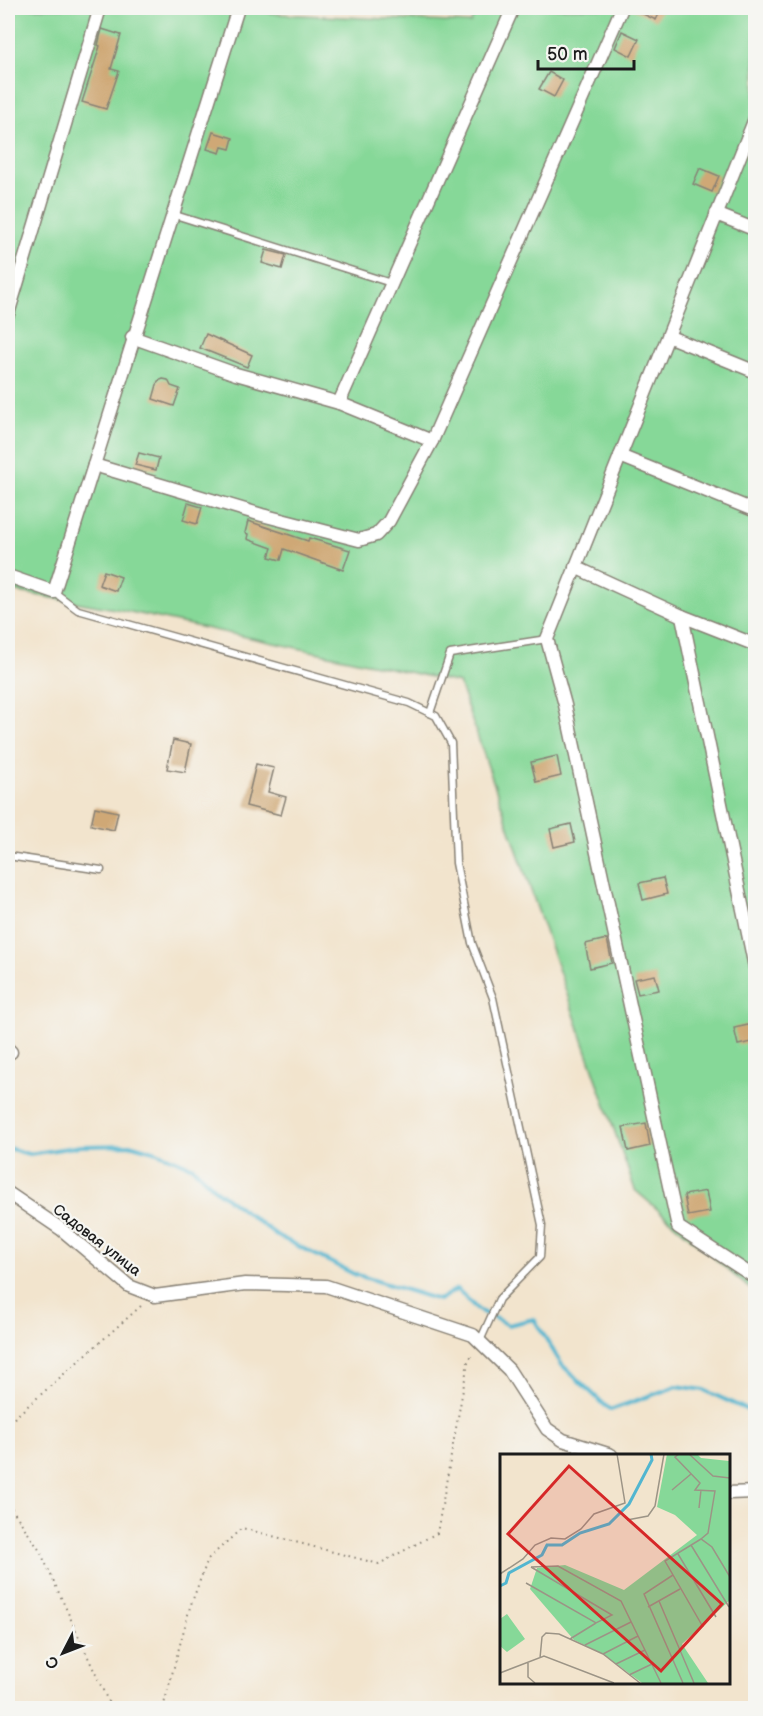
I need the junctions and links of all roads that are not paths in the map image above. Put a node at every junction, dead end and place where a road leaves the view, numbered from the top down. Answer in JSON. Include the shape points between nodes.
{"nodes":[{"id":1,"x":100,"y":8,"type":"edge"},
{"id":2,"x":238,"y":8,"type":"edge"},
{"id":3,"x":513,"y":8,"type":"edge"},
{"id":4,"x":622,"y":8,"type":"edge"},
{"id":5,"x":756,"y":116,"type":"edge"},
{"id":6,"x":171,"y":214,"type":"junction"},
{"id":7,"x":716,"y":214,"type":"junction"},
{"id":8,"x":756,"y":230,"type":"edge"},
{"id":9,"x":392,"y":282,"type":"junction"},
{"id":10,"x":8,"y":314,"type":"edge"},
{"id":11,"x":132,"y":337,"type":"junction"},
{"id":12,"x":670,"y":337,"type":"junction"},
{"id":13,"x":756,"y":372,"type":"edge"},
{"id":14,"x":339,"y":403,"type":"junction"},
{"id":15,"x":432,"y":441,"type":"junction"},
{"id":16,"x":621,"y":456,"type":"junction"},
{"id":17,"x":94,"y":465,"type":"junction"},
{"id":18,"x":756,"y":511,"type":"edge"},
{"id":19,"x":575,"y":567,"type":"junction"},
{"id":20,"x":8,"y":576,"type":"edge"},
{"id":21,"x":54,"y":592,"type":"junction"},
{"id":22,"x":681,"y":616,"type":"junction"},
{"id":23,"x":547,"y":639,"type":"junction"},
{"id":24,"x":756,"y":645,"type":"edge"},
{"id":25,"x":430,"y":713,"type":"junction"},
{"id":26,"x":8,"y":856,"type":"edge"},
{"id":27,"x":101,"y":870,"type":"dead end"},
{"id":28,"x":756,"y":972,"type":"edge"},
{"id":29,"x":8,"y":1193,"type":"edge"},
{"id":30,"x":756,"y":1278,"type":"edge"},
{"id":31,"x":480,"y":1343,"type":"junction"},
{"id":32,"x":608,"y":1454,"type":"edge"},
{"id":33,"x":756,"y":1492,"type":"edge"},
{"id":34,"x":730,"y":1493,"type":"edge"}],
"edges":[{"from":1,"to":10,"type":"street"},
{"from":2,"to":6,"type":"street"},
{"from":3,"to":9,"type":"street"},
{"from":4,"to":15,"type":"street"},
{"from":5,"to":7,"type":"street"},
{"from":6,"to":9,"type":"lane"},
{"from":6,"to":11,"type":"street"},
{"from":7,"to":8,"type":"street"},
{"from":7,"to":12,"type":"street"},
{"from":9,"to":14,"type":"street"},
{"from":11,"to":14,"type":"street","via":[[236,374]]},
{"from":11,"to":17,"type":"street"},
{"from":12,"to":13,"type":"street"},
{"from":12,"to":16,"type":"street"},
{"from":14,"to":15,"type":"street"},
{"from":15,"to":17,"type":"street","via":[[389,521],[376,535],[359,540]]},
{"from":16,"to":18,"type":"street"},
{"from":16,"to":19,"type":"street"},
{"from":17,"to":21,"type":"street"},
{"from":19,"to":22,"type":"street"},
{"from":19,"to":23,"type":"street"},
{"from":20,"to":21,"type":"street"},
{"from":21,"to":25,"type":"lane","via":[[78,610]]},
{"from":22,"to":24,"type":"street"},
{"from":22,"to":28,"type":"street"},
{"from":23,"to":25,"type":"lane","via":[[450,654]]},
{"from":23,"to":30,"type":"street","via":[[565,705],[678,1227]]},
{"from":25,"to":31,"type":"lane","via":[[436,716],[451,743],[456,863],[472,944],[494,998],[542,1225],[540,1257],[499,1299]]},
{"from":26,"to":27,"type":"lane"},
{"from":29,"to":31,"type":"street","name":"Садовая улица","via":[[61,1229],[129,1286],[155,1296],[245,1284],[326,1286],[473,1335]]},
{"from":31,"to":32,"type":"street","name":"Садовая улица","via":[[509,1370],[547,1429],[563,1440]]},
{"from":33,"to":34,"type":"street"}]}
